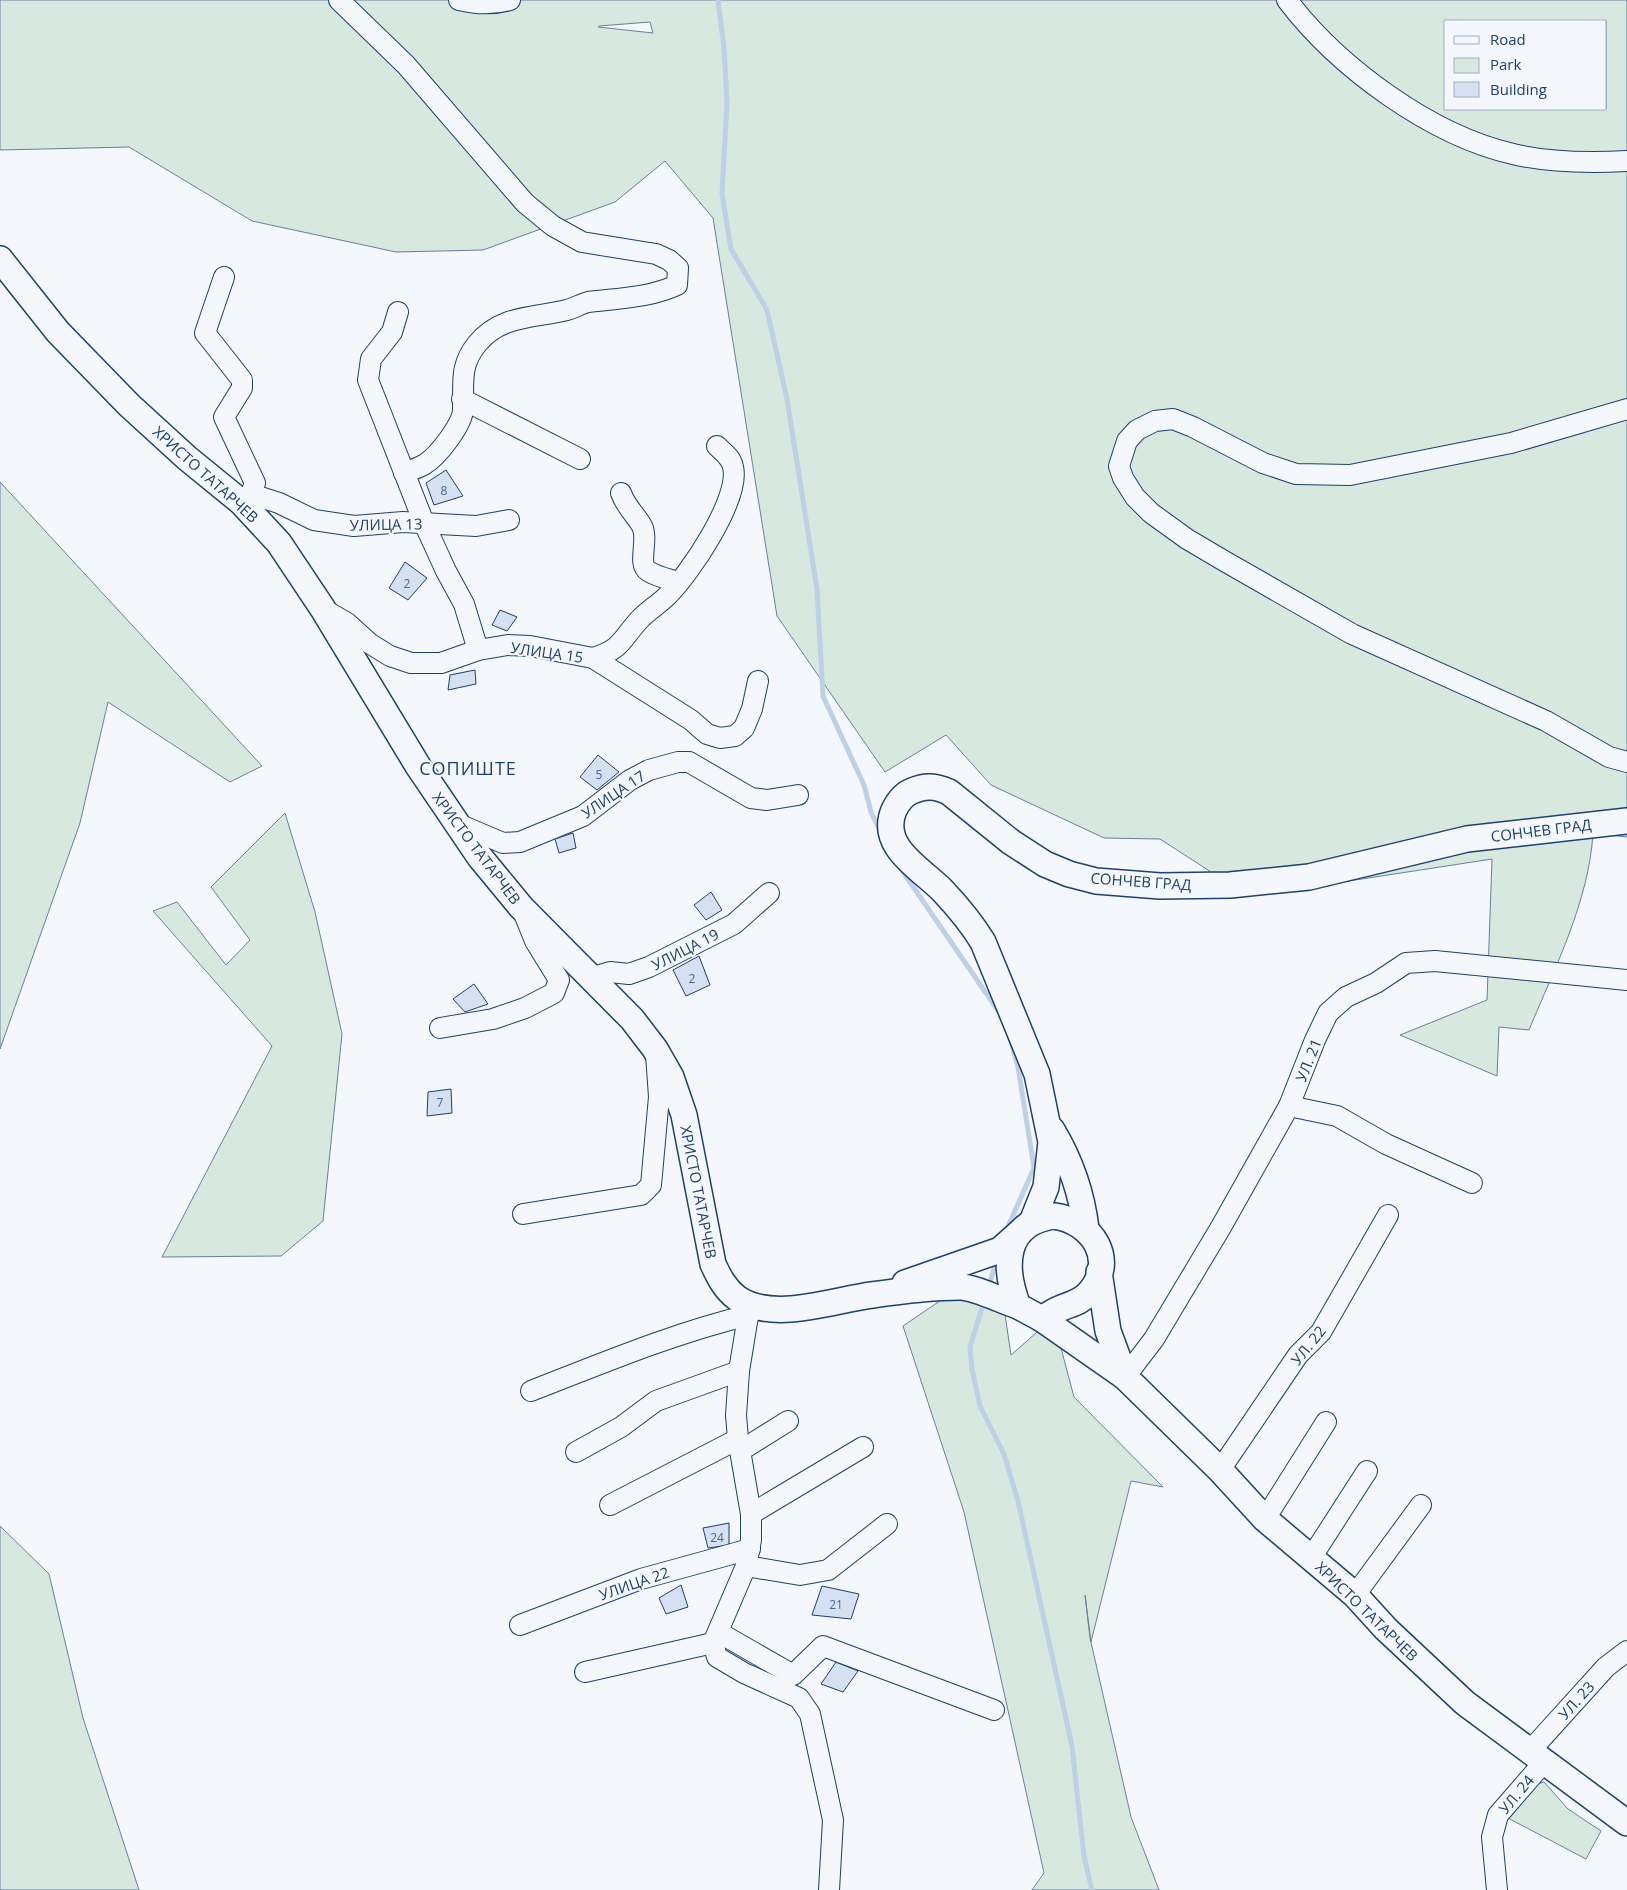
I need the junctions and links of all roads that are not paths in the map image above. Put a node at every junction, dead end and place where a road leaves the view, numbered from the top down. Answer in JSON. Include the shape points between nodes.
{"nodes":[{"id":1,"x":339,"y":0,"type":"edge"},
{"id":2,"x":459,"y":0,"type":"edge"},
{"id":3,"x":510,"y":0,"type":"edge"},
{"id":4,"x":1287,"y":0,"type":"edge"},
{"id":5,"x":1627,"y":161,"type":"edge"},
{"id":6,"x":0,"y":259,"type":"edge"},
{"id":7,"x":224,"y":277,"type":"dead end"},
{"id":8,"x":398,"y":312,"type":"dead end"},
{"id":9,"x":462,"y":399,"type":"junction"},
{"id":10,"x":1627,"y":409,"type":"edge"},
{"id":11,"x":717,"y":446,"type":"dead end"},
{"id":12,"x":580,"y":459,"type":"dead end"},
{"id":13,"x":404,"y":473,"type":"junction"},
{"id":14,"x":621,"y":493,"type":"dead end"},
{"id":15,"x":246,"y":498,"type":"junction"},
{"id":16,"x":509,"y":520,"type":"dead end"},
{"id":17,"x":424,"y":523,"type":"junction"},
{"id":18,"x":678,"y":582,"type":"junction"},
{"id":19,"x":324,"y":609,"type":"junction"},
{"id":20,"x":478,"y":650,"type":"junction"},
{"id":21,"x":593,"y":658,"type":"junction"},
{"id":22,"x":758,"y":681,"type":"dead end"},
{"id":23,"x":1627,"y":762,"type":"edge"},
{"id":24,"x":798,"y":795,"type":"dead end"},
{"id":25,"x":1627,"y":821,"type":"edge"},
{"id":26,"x":456,"y":823,"type":"junction"},
{"id":27,"x":769,"y":893,"type":"dead end"},
{"id":28,"x":521,"y":907,"type":"junction"},
{"id":29,"x":590,"y":978,"type":"junction"},
{"id":30,"x":1627,"y":980,"type":"edge"},
{"id":31,"x":440,"y":1028,"type":"dead end"},
{"id":32,"x":655,"y":1049,"type":"junction"},
{"id":33,"x":1289,"y":1106,"type":"junction"},
{"id":34,"x":1047,"y":1120,"type":"junction"},
{"id":35,"x":1472,"y":1183,"type":"dead end"},
{"id":36,"x":523,"y":1214,"type":"dead end"},
{"id":37,"x":1388,"y":1215,"type":"dead end"},
{"id":38,"x":1026,"y":1227,"type":"junction"},
{"id":39,"x":1086,"y":1228,"type":"junction"},
{"id":40,"x":1100,"y":1272,"type":"junction"},
{"id":41,"x":872,"y":1295,"type":"junction"},
{"id":42,"x":1018,"y":1306,"type":"junction"},
{"id":43,"x":750,"y":1310,"type":"junction"},
{"id":44,"x":1042,"y":1319,"type":"junction"},
{"id":45,"x":739,"y":1370,"type":"junction"},
{"id":46,"x":1125,"y":1376,"type":"junction"},
{"id":47,"x":530,"y":1391,"type":"dead end"},
{"id":48,"x":788,"y":1421,"type":"dead end"},
{"id":49,"x":1326,"y":1422,"type":"dead end"},
{"id":50,"x":739,"y":1445,"type":"junction"},
{"id":51,"x":863,"y":1447,"type":"dead end"},
{"id":52,"x":576,"y":1452,"type":"dead end"},
{"id":53,"x":1220,"y":1470,"type":"junction"},
{"id":54,"x":1367,"y":1471,"type":"dead end"},
{"id":55,"x":1421,"y":1505,"type":"dead end"},
{"id":56,"x":610,"y":1506,"type":"dead end"},
{"id":57,"x":751,"y":1514,"type":"junction"},
{"id":58,"x":1265,"y":1519,"type":"junction"},
{"id":59,"x":887,"y":1524,"type":"dead end"},
{"id":60,"x":748,"y":1558,"type":"junction"},
{"id":61,"x":1311,"y":1558,"type":"junction"},
{"id":62,"x":1355,"y":1595,"type":"junction"},
{"id":63,"x":520,"y":1625,"type":"dead end"},
{"id":64,"x":716,"y":1638,"type":"junction"},
{"id":65,"x":1627,"y":1651,"type":"edge"},
{"id":66,"x":585,"y":1672,"type":"dead end"},
{"id":67,"x":994,"y":1710,"type":"dead end"},
{"id":68,"x":1537,"y":1757,"type":"junction"},
{"id":69,"x":1625,"y":1816,"type":"edge"},
{"id":70,"x":829,"y":1890,"type":"edge"},
{"id":71,"x":1497,"y":1890,"type":"edge"}],
"edges":[{"from":1,"to":9,"type":"street","via":[[406,65],[525,203],[554,226],[582,242],[656,254],[678,268],[677,285],[659,294],[586,303],[567,310],[514,319],[499,326],[476,344],[465,365]]},
{"from":2,"to":3,"type":"street","via":[[497,4]]},
{"from":4,"to":5,"type":"street","via":[[1332,51],[1392,97],[1448,130],[1482,145],[1539,159]]},
{"from":6,"to":15,"type":"main road","name":"ХРИСТО ТАТАРЧЕВ","via":[[58,332],[129,406],[186,458]]},
{"from":7,"to":15,"type":"street","via":[[205,333],[242,380],[242,388],[224,418],[255,483]]},
{"from":8,"to":13,"type":"street","via":[[392,332],[371,359],[368,380]]},
{"from":9,"to":12,"type":"street"},
{"from":9,"to":13,"type":"street","via":[[460,422],[441,448],[426,464]]},
{"from":10,"to":23,"type":"street","via":[[1511,442],[1350,476],[1296,474],[1262,463],[1173,419],[1155,421],[1137,430],[1127,441],[1119,466],[1135,497],[1151,513],[1226,562],[1352,634],[1546,721],[1608,757]]},
{"from":11,"to":18,"type":"street","via":[[730,458],[734,468],[732,488],[701,554]]},
{"from":13,"to":17,"type":"street"},
{"from":14,"to":18,"type":"street","via":[[625,506],[642,527],[646,540],[642,563],[645,568]]},
{"from":15,"to":17,"type":"street","name":"УЛИЦА 13","via":[[279,502],[314,520],[354,526]]},
{"from":15,"to":19,"type":"main road","name":"ХРИСТО ТАТАРЧЕВ"},
{"from":16,"to":17,"type":"street","name":"УЛИЦА 13","via":[[476,526]]},
{"from":17,"to":20,"type":"street","via":[[464,604]]},
{"from":18,"to":21,"type":"street","via":[[610,653]]},
{"from":19,"to":20,"type":"street","name":"УЛИЦА 15","via":[[390,656],[411,663],[441,664]]},
{"from":19,"to":26,"type":"main road","name":"ХРИСТО ТАТАРЧЕВ"},
{"from":20,"to":21,"type":"street","name":"УЛИЦА 15","via":[[508,644]]},
{"from":21,"to":22,"type":"street","name":"УЛИЦА 15","via":[[691,720],[707,734],[720,738],[735,736],[744,728]]},
{"from":24,"to":26,"type":"street","name":"УЛИЦА 17","via":[[767,800],[751,798],[689,762],[678,762],[630,780],[583,816],[520,842],[503,843]]},
{"from":25,"to":34,"type":"main road","name":"СОНЧЕВ ГРАД","via":[[1467,840],[1309,877],[1230,885],[1160,886],[1096,881],[1069,874],[1045,864],[1011,842],[948,792],[925,786],[910,792],[897,803],[891,817],[893,837],[907,861],[942,890],[984,942],[1037,1074]]},
{"from":26,"to":28,"type":"main road","name":"ХРИСТО ТАТАРЧЕВ"},
{"from":27,"to":29,"type":"street","name":"УЛИЦА 19","via":[[734,924],[649,967],[628,974],[610,972]]},
{"from":28,"to":29,"type":"main road","name":"ХРИСТО ТАТАРЧЕВ"},
{"from":28,"to":31,"type":"street","via":[[535,941],[560,980],[554,993],[493,1019]]},
{"from":29,"to":32,"type":"main road","name":"ХРИСТО ТАТАРЧЕВ","via":[[632,1019]]},
{"from":30,"to":33,"type":"street","name":"УЛ. 21","via":[[1435,961],[1406,963],[1376,983],[1346,997],[1328,1013]]},
{"from":32,"to":36,"type":"street","via":[[659,1105],[651,1185],[647,1191],[641,1195]]},
{"from":32,"to":43,"type":"main road","name":"ХРИСТО ТАТАРЧЕВ","via":[[671,1077],[684,1115],[713,1264],[722,1283]]},
{"from":33,"to":35,"type":"street","via":[[1337,1116],[1386,1144]]},
{"from":33,"to":46,"type":"street","name":"УЛ. 21","via":[[1154,1339]]},
{"from":34,"to":38,"type":"main road","via":[[1051,1142],[1046,1187]]},
{"from":34,"to":39,"type":"main road","via":[[1072,1170]]},
{"from":37,"to":53,"type":"street","name":"УЛ. 22","via":[[1321,1332],[1298,1355]]},
{"from":38,"to":39,"type":"main road","via":[[1043,1218],[1060,1217]]},
{"from":38,"to":41,"type":"main road","name":"ХРИСТО ТАТАРЧЕВ","via":[[1000,1250]]},
{"from":38,"to":42,"type":"main road","via":[[1012,1243],[1009,1256],[1009,1282]]},
{"from":39,"to":40,"type":"main road","via":[[1100,1253]]},
{"from":40,"to":44,"type":"main road","via":[[1096,1283],[1081,1300]]},
{"from":40,"to":46,"type":"main road","name":"ХРИСТО ТАТАРЧЕВ","via":[[1108,1331]]},
{"from":41,"to":42,"type":"main road","name":"ХРИСТО ТАТАРЧЕВ","via":[[962,1287]]},
{"from":41,"to":43,"type":"main road","name":"ХРИСТО ТАТАРЧЕВ","via":[[804,1307]]},
{"from":42,"to":44,"type":"main road"},
{"from":43,"to":45,"type":"street"},
{"from":43,"to":47,"type":"street"},
{"from":44,"to":46,"type":"main road","name":"ХРИСТО ТАТАРЧЕВ"},
{"from":45,"to":50,"type":"street","via":[[736,1415]]},
{"from":45,"to":52,"type":"street","via":[[656,1401]]},
{"from":46,"to":53,"type":"main road","name":"ХРИСТО ТАТАРЧЕВ"},
{"from":48,"to":50,"type":"street"},
{"from":49,"to":58,"type":"street"},
{"from":50,"to":56,"type":"street"},
{"from":50,"to":57,"type":"street"},
{"from":51,"to":57,"type":"street"},
{"from":53,"to":58,"type":"main road","name":"ХРИСТО ТАТАРЧЕВ"},
{"from":54,"to":61,"type":"street"},
{"from":55,"to":62,"type":"street"},
{"from":57,"to":60,"type":"street"},
{"from":58,"to":61,"type":"main road","name":"ХРИСТО ТАТАРЧЕВ"},
{"from":59,"to":60,"type":"street","name":"УЛИЦА 22","via":[[828,1570],[800,1575]]},
{"from":60,"to":63,"type":"street","name":"УЛИЦА 22","via":[[641,1579]]},
{"from":60,"to":64,"type":"street"},
{"from":61,"to":62,"type":"main road","name":"ХРИСТО ТАТАРЧЕВ"},
{"from":62,"to":68,"type":"main road","name":"ХРИСТО ТАТАРЧЕВ","via":[[1438,1679]]},
{"from":64,"to":66,"type":"street"},
{"from":64,"to":67,"type":"street","via":[[793,1675],[823,1646]]},
{"from":64,"to":70,"type":"street","via":[[718,1658],[798,1698],[810,1714],[833,1820]]},
{"from":65,"to":68,"type":"street","name":"УЛ. 23","via":[[1606,1667]]},
{"from":68,"to":69,"type":"main road","name":"ХРИСТО ТАТАРЧЕВ"},
{"from":68,"to":71,"type":"street","name":"УЛ. 24","via":[[1498,1815],[1492,1837]]}]}
